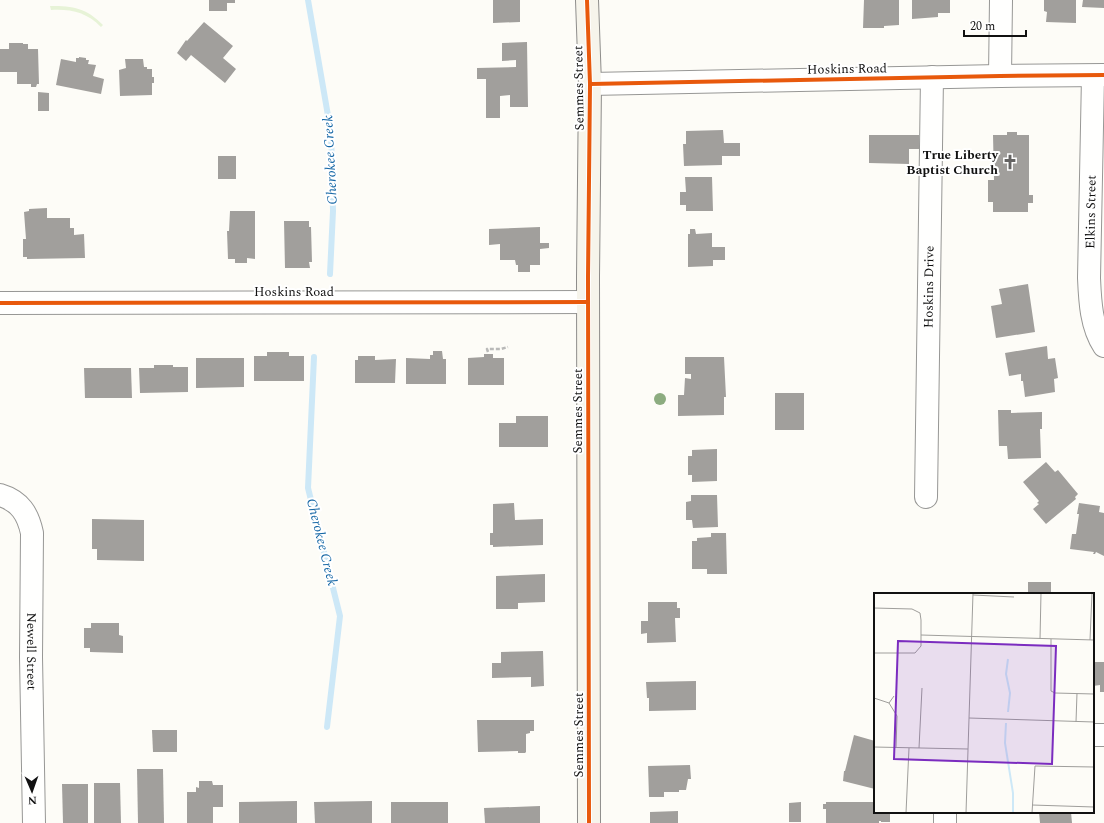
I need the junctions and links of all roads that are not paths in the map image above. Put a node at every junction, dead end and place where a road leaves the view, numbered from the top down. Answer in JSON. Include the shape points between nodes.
{"nodes":[{"id":1,"x":587,"y":0,"type":"edge"},
{"id":2,"x":1001,"y":0,"type":"edge"},
{"id":3,"x":1000,"y":76,"type":"junction"},
{"id":4,"x":1099,"y":76,"type":"edge"},
{"id":5,"x":932,"y":77,"type":"junction"},
{"id":6,"x":590,"y":84,"type":"junction"},
{"id":7,"x":588,"y":302,"type":"junction"},
{"id":8,"x":0,"y":303,"type":"edge"},
{"id":9,"x":1104,"y":346,"type":"edge"},
{"id":10,"x":0,"y":495,"type":"edge"},
{"id":11,"x":926,"y":497,"type":"dead end"},
{"id":12,"x":34,"y":823,"type":"edge"},
{"id":13,"x":589,"y":823,"type":"edge"}],
"edges":[{"from":1,"to":6,"type":"main road","name":"Semmes Street"},
{"from":2,"to":3,"type":"street"},
{"from":3,"to":4,"type":"street","name":"Hoskins Road"},
{"from":3,"to":5,"type":"street","name":"Hoskins Road"},
{"from":4,"to":9,"type":"street","name":"Elkins Street","via":[[1089,278],[1094,324]]},
{"from":5,"to":6,"type":"street","name":"Hoskins Road"},
{"from":5,"to":11,"type":"street","name":"Hoskins Drive"},
{"from":6,"to":7,"type":"main road","name":"Semmes Street"},
{"from":7,"to":8,"type":"street","name":"Hoskins Road"},
{"from":7,"to":13,"type":"main road","name":"Semmes Street"},
{"from":10,"to":12,"type":"street","name":"Newell Street","via":[[17,504],[25,512],[32,533]]}]}
